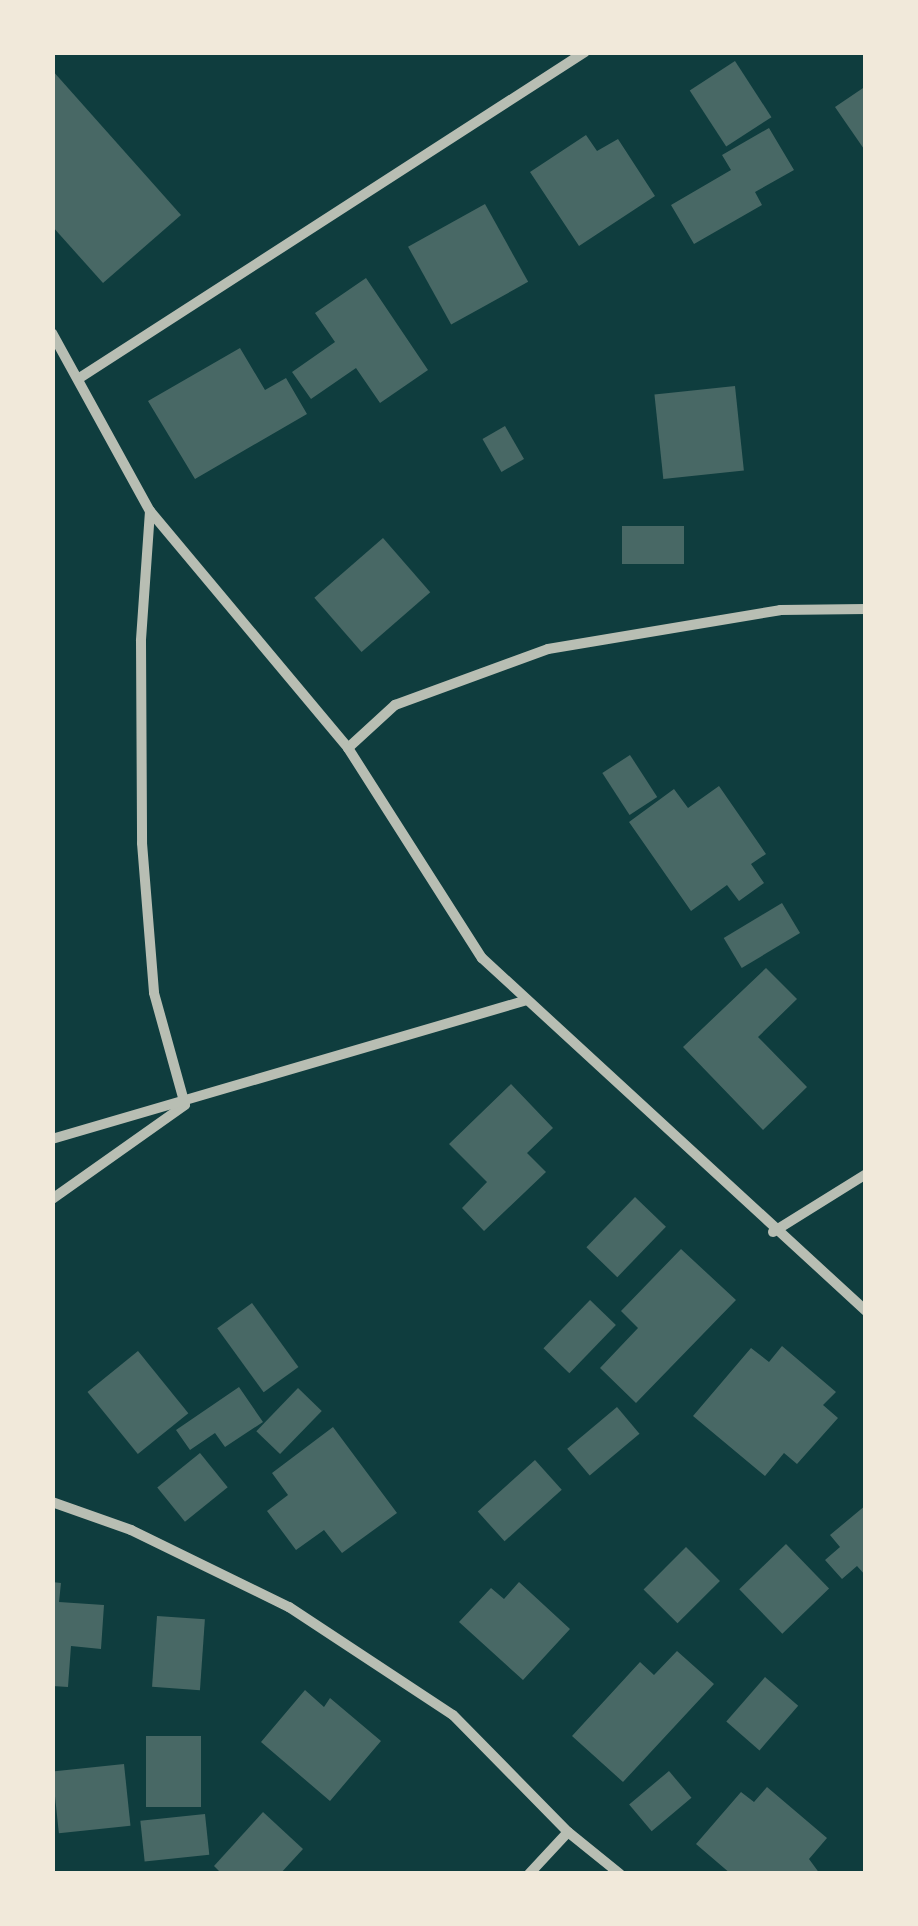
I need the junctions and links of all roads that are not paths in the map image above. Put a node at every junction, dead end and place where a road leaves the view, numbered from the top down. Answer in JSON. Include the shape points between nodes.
{"nodes":[{"id":1,"x":586,"y":52,"type":"edge"},
{"id":2,"x":52,"y":333,"type":"edge"},
{"id":3,"x":80,"y":378,"type":"junction"},
{"id":4,"x":150,"y":512,"type":"junction"},
{"id":5,"x":866,"y":609,"type":"edge"},
{"id":6,"x":348,"y":748,"type":"junction"},
{"id":7,"x":527,"y":1000,"type":"junction"},
{"id":8,"x":185,"y":1105,"type":"junction"},
{"id":9,"x":52,"y":1139,"type":"edge"},
{"id":10,"x":866,"y":1174,"type":"edge"},
{"id":11,"x":52,"y":1200,"type":"edge"},
{"id":12,"x":773,"y":1232,"type":"junction"},
{"id":13,"x":866,"y":1311,"type":"edge"},
{"id":14,"x":52,"y":1502,"type":"edge"},
{"id":15,"x":568,"y":1832,"type":"junction"},
{"id":16,"x":529,"y":1874,"type":"edge"},
{"id":17,"x":620,"y":1874,"type":"edge"}],
"edges":[{"from":1,"to":3,"type":"street"},
{"from":2,"to":3,"type":"street"},
{"from":3,"to":4,"type":"street"},
{"from":4,"to":6,"type":"street"},
{"from":4,"to":8,"type":"street","via":[[141,641],[142,843],[154,993]]},
{"from":5,"to":6,"type":"street","via":[[780,610],[548,649],[395,705]]},
{"from":6,"to":7,"type":"street","via":[[482,958]]},
{"from":7,"to":8,"type":"street"},
{"from":7,"to":12,"type":"street"},
{"from":8,"to":9,"type":"street"},
{"from":8,"to":11,"type":"street"},
{"from":10,"to":12,"type":"street"},
{"from":12,"to":13,"type":"street"},
{"from":14,"to":15,"type":"street","via":[[131,1530],[289,1606],[452,1715]]},
{"from":15,"to":16,"type":"street"},
{"from":15,"to":17,"type":"street"}]}
